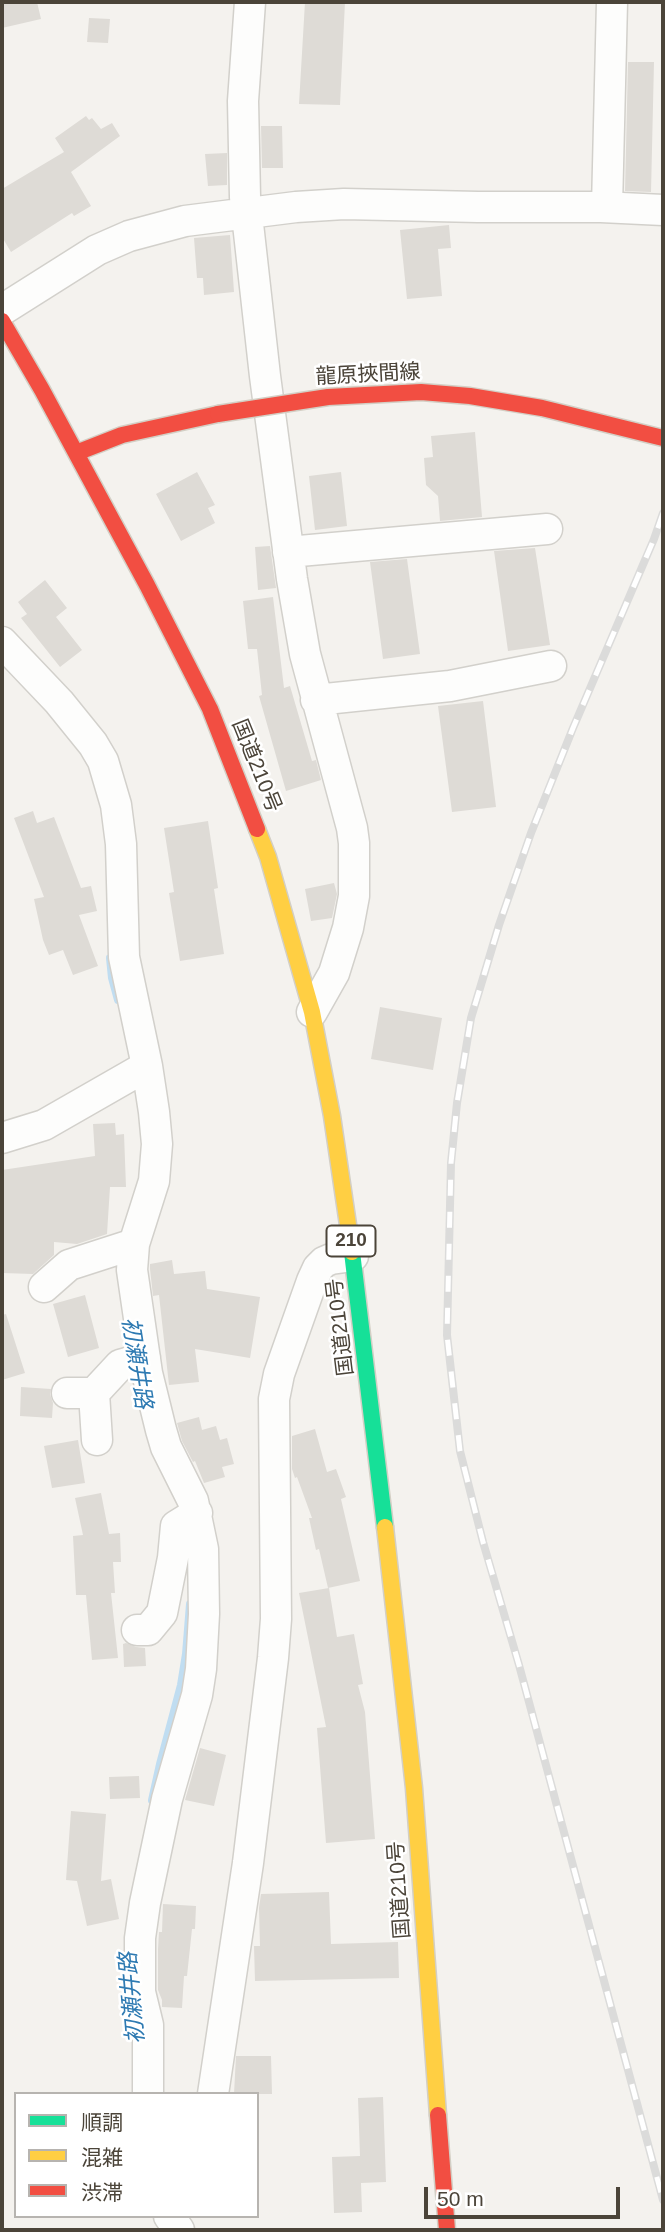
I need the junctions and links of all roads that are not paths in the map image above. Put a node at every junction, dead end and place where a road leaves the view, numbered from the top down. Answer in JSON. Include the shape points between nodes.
{"nodes":[{"id":1,"x":250,"y":2,"type":"edge"},
{"id":2,"x":612,"y":2,"type":"edge"},
{"id":3,"x":607,"y":207,"type":"junction"},
{"id":4,"x":663,"y":211,"type":"edge"},
{"id":5,"x":247,"y":212,"type":"junction"},
{"id":6,"x":2,"y":310,"type":"edge"},
{"id":7,"x":2,"y":321,"type":"edge"},
{"id":8,"x":663,"y":438,"type":"edge"},
{"id":9,"x":76,"y":453,"type":"junction"},
{"id":10,"x":547,"y":529,"type":"dead end"},
{"id":11,"x":288,"y":552,"type":"junction"},
{"id":12,"x":2,"y":642,"type":"edge"},
{"id":13,"x":551,"y":666,"type":"dead end"},
{"id":14,"x":316,"y":700,"type":"junction"},
{"id":15,"x":312,"y":1012,"type":"junction"},
{"id":16,"x":147,"y":1066,"type":"junction"},
{"id":17,"x":2,"y":1139,"type":"edge"},
{"id":18,"x":134,"y":1244,"type":"junction"},
{"id":19,"x":353,"y":1256,"type":"junction"},
{"id":20,"x":44,"y":1287,"type":"dead end"},
{"id":21,"x":145,"y":1358,"type":"junction"},
{"id":22,"x":97,"y":1440,"type":"dead end"},
{"id":23,"x":197,"y":1513,"type":"junction"},
{"id":24,"x":137,"y":1630,"type":"dead end"},
{"id":25,"x":149,"y":2092,"type":"edge"},
{"id":26,"x":213,"y":2092,"type":"edge"},
{"id":27,"x":447,"y":2230,"type":"edge"}],
"edges":[{"from":1,"to":5,"type":"street","via":[[243,101]]},
{"from":2,"to":3,"type":"street"},
{"from":3,"to":4,"type":"street"},
{"from":3,"to":5,"type":"street","via":[[344,204]]},
{"from":5,"to":6,"type":"street","via":[[185,221],[129,236],[89,255]]},
{"from":5,"to":11,"type":"street"},
{"from":7,"to":9,"type":"main road","name":"国道210号","number":"210"},
{"from":8,"to":9,"type":"main road","name":"龍原挾間線","bridge":true,"via":[[528,405],[421,392],[328,397],[218,414],[122,435]]},
{"from":9,"to":15,"type":"main road","name":"国道210号","number":"210","via":[[190,668],[235,769],[268,857]]},
{"from":10,"to":11,"type":"street"},
{"from":11,"to":14,"type":"street"},
{"from":12,"to":16,"type":"street","via":[[79,725],[103,761],[119,825],[124,957]]},
{"from":13,"to":14,"type":"street","via":[[450,686]]},
{"from":14,"to":15,"type":"street","via":[[352,828],[354,886],[339,962]]},
{"from":15,"to":19,"type":"main road","name":"国道210号","number":"210"},
{"from":16,"to":17,"type":"street","via":[[44,1125]]},
{"from":16,"to":18,"type":"street","via":[[156,1170]]},
{"from":18,"to":20,"type":"street","via":[[69,1265]]},
{"from":18,"to":21,"type":"street","via":[[132,1270]]},
{"from":19,"to":26,"type":"street","via":[[331,1259],[318,1268],[274,1398],[273,1658]]},
{"from":19,"to":27,"type":"main road","name":"国道210号","number":"210","via":[[408,1725]]},
{"from":21,"to":22,"type":"street","via":[[120,1365],[81,1393]]},
{"from":21,"to":23,"type":"street","via":[[166,1447]]},
{"from":23,"to":24,"type":"street","via":[[176,1526],[162,1613],[148,1630]]},
{"from":23,"to":25,"type":"street","via":[[204,1579],[201,1669],[167,1799],[140,1938]]}]}
